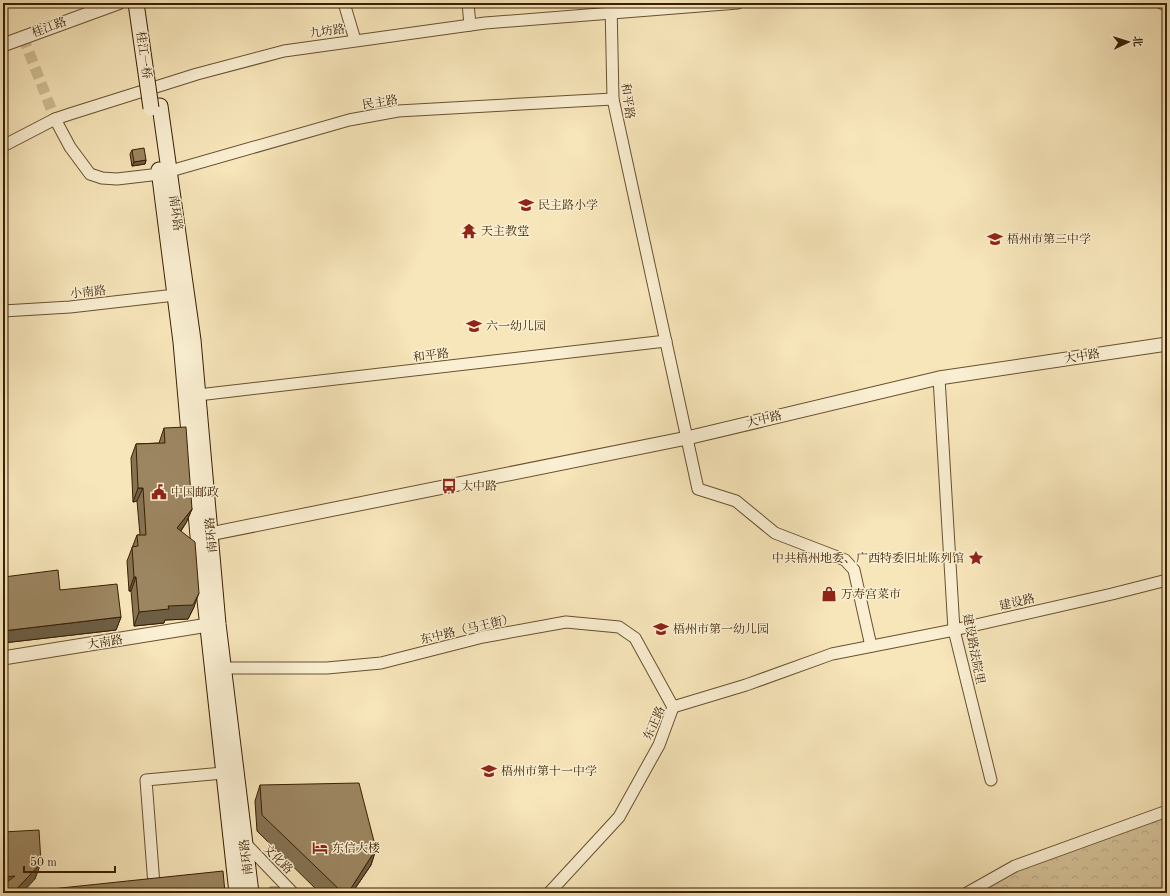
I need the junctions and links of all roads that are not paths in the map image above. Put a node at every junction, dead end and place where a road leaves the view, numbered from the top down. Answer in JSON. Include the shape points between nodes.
{"nodes":[{"id":1,"x":118,"y":3,"type":"edge"},
{"id":2,"x":136,"y":3,"type":"edge"},
{"id":3,"x":145,"y":3,"type":"edge"},
{"id":4,"x":344,"y":3,"type":"edge"},
{"id":5,"x":468,"y":3,"type":"edge"},
{"id":6,"x":738,"y":3,"type":"edge"},
{"id":7,"x":1161,"y":3,"type":"edge"},
{"id":8,"x":1167,"y":4,"type":"edge"},
{"id":9,"x":611,"y":8,"type":"edge"},
{"id":10,"x":470,"y":25,"type":"junction"},
{"id":11,"x":355,"y":40,"type":"junction"},
{"id":12,"x":3,"y":45,"type":"edge"},
{"id":13,"x":613,"y":99,"type":"junction"},
{"id":14,"x":156,"y":107,"type":"junction"},
{"id":15,"x":55,"y":119,"type":"junction"},
{"id":16,"x":3,"y":146,"type":"edge"},
{"id":17,"x":165,"y":173,"type":"junction"},
{"id":18,"x":175,"y":295,"type":"junction"},
{"id":19,"x":3,"y":311,"type":"edge"},
{"id":20,"x":666,"y":341,"type":"junction"},
{"id":21,"x":1167,"y":344,"type":"edge"},
{"id":22,"x":939,"y":378,"type":"junction"},
{"id":23,"x":198,"y":395,"type":"junction"},
{"id":24,"x":687,"y":438,"type":"junction"},
{"id":25,"x":204,"y":536,"type":"junction"},
{"id":26,"x":1167,"y":580,"type":"edge"},
{"id":27,"x":208,"y":625,"type":"junction"},
{"id":28,"x":954,"y":630,"type":"junction"},
{"id":29,"x":871,"y":646,"type":"junction"},
{"id":30,"x":3,"y":658,"type":"edge"},
{"id":31,"x":224,"y":668,"type":"junction"},
{"id":32,"x":673,"y":707,"type":"junction"},
{"id":33,"x":223,"y":773,"type":"junction"},
{"id":34,"x":991,"y":780,"type":"dead end"},
{"id":35,"x":1167,"y":811,"type":"edge"},
{"id":36,"x":244,"y":844,"type":"junction"},
{"id":37,"x":234,"y":883,"type":"edge"},
{"id":38,"x":153,"y":885,"type":"edge"},
{"id":39,"x":250,"y":893,"type":"edge"},
{"id":40,"x":293,"y":893,"type":"edge"},
{"id":41,"x":549,"y":893,"type":"edge"},
{"id":42,"x":967,"y":893,"type":"edge"}],
"edges":[{"from":1,"to":12,"type":"street","name":"桂江路"},
{"from":2,"to":14,"type":"main road","name":"桂江一桥","bridge":true},
{"from":3,"to":14,"type":"main road","name":"桂江一桥"},
{"from":4,"to":11,"type":"street"},
{"from":5,"to":10,"type":"street"},
{"from":6,"to":9,"type":"street","name":"九坊路"},
{"from":7,"to":8,"type":"street"},
{"from":9,"to":10,"type":"street","name":"九坊路"},
{"from":9,"to":13,"type":"street","name":"和平路"},
{"from":10,"to":11,"type":"street","name":"九坊路"},
{"from":11,"to":15,"type":"street","name":"九坊路","via":[[284,51],[197,74]]},
{"from":13,"to":17,"type":"street","name":"民主路","via":[[398,111],[349,120]]},
{"from":13,"to":20,"type":"street","name":"和平路"},
{"from":14,"to":17,"type":"main road","name":"南环路"},
{"from":15,"to":16,"type":"street","name":"九坊路"},
{"from":15,"to":17,"type":"street","name":"民主路","via":[[70,147],[90,174],[109,179]]},
{"from":17,"to":18,"type":"main road","name":"南环路"},
{"from":17,"to":23,"type":"main road","name":"南环路","via":[[188,294]]},
{"from":18,"to":19,"type":"street","name":"小南路","via":[[70,307]]},
{"from":18,"to":25,"type":"main road","name":"南环路"},
{"from":20,"to":23,"type":"street","name":"和平路"},
{"from":20,"to":24,"type":"street","name":"和平路"},
{"from":21,"to":22,"type":"street","name":"大中路"},
{"from":22,"to":24,"type":"street","name":"大中路"},
{"from":22,"to":28,"type":"street","name":"建设路法院里"},
{"from":23,"to":25,"type":"main road","name":"南环路"},
{"from":24,"to":25,"type":"street","name":"大中路"},
{"from":24,"to":29,"type":"street","name":"和平路","via":[[698,488],[736,501],[775,532],[845,560],[854,570]]},
{"from":25,"to":27,"type":"main road","name":"南环路"},
{"from":25,"to":31,"type":"main road","name":"南环路"},
{"from":26,"to":28,"type":"street","name":"建设路"},
{"from":27,"to":30,"type":"street","name":"大南路"},
{"from":27,"to":33,"type":"main road","name":"南环路"},
{"from":28,"to":29,"type":"street","name":"建设路"},
{"from":28,"to":34,"type":"street","name":"建设路法院里"},
{"from":29,"to":32,"type":"street","name":"东正路","via":[[832,654]]},
{"from":31,"to":32,"type":"street","name":"东中路（马王街）","via":[[327,668],[381,663],[483,637],[566,622],[619,627],[635,638]]},
{"from":31,"to":36,"type":"main road","name":"南环路"},
{"from":32,"to":41,"type":"street","name":"东正路","via":[[659,745],[619,817]]},
{"from":33,"to":37,"type":"main road","name":"南环路"},
{"from":33,"to":38,"type":"street","via":[[146,780]]},
{"from":35,"to":42,"type":"street","via":[[1014,866]]},
{"from":36,"to":39,"type":"main road","name":"南环路"},
{"from":36,"to":40,"type":"street","name":"文化路"}]}
